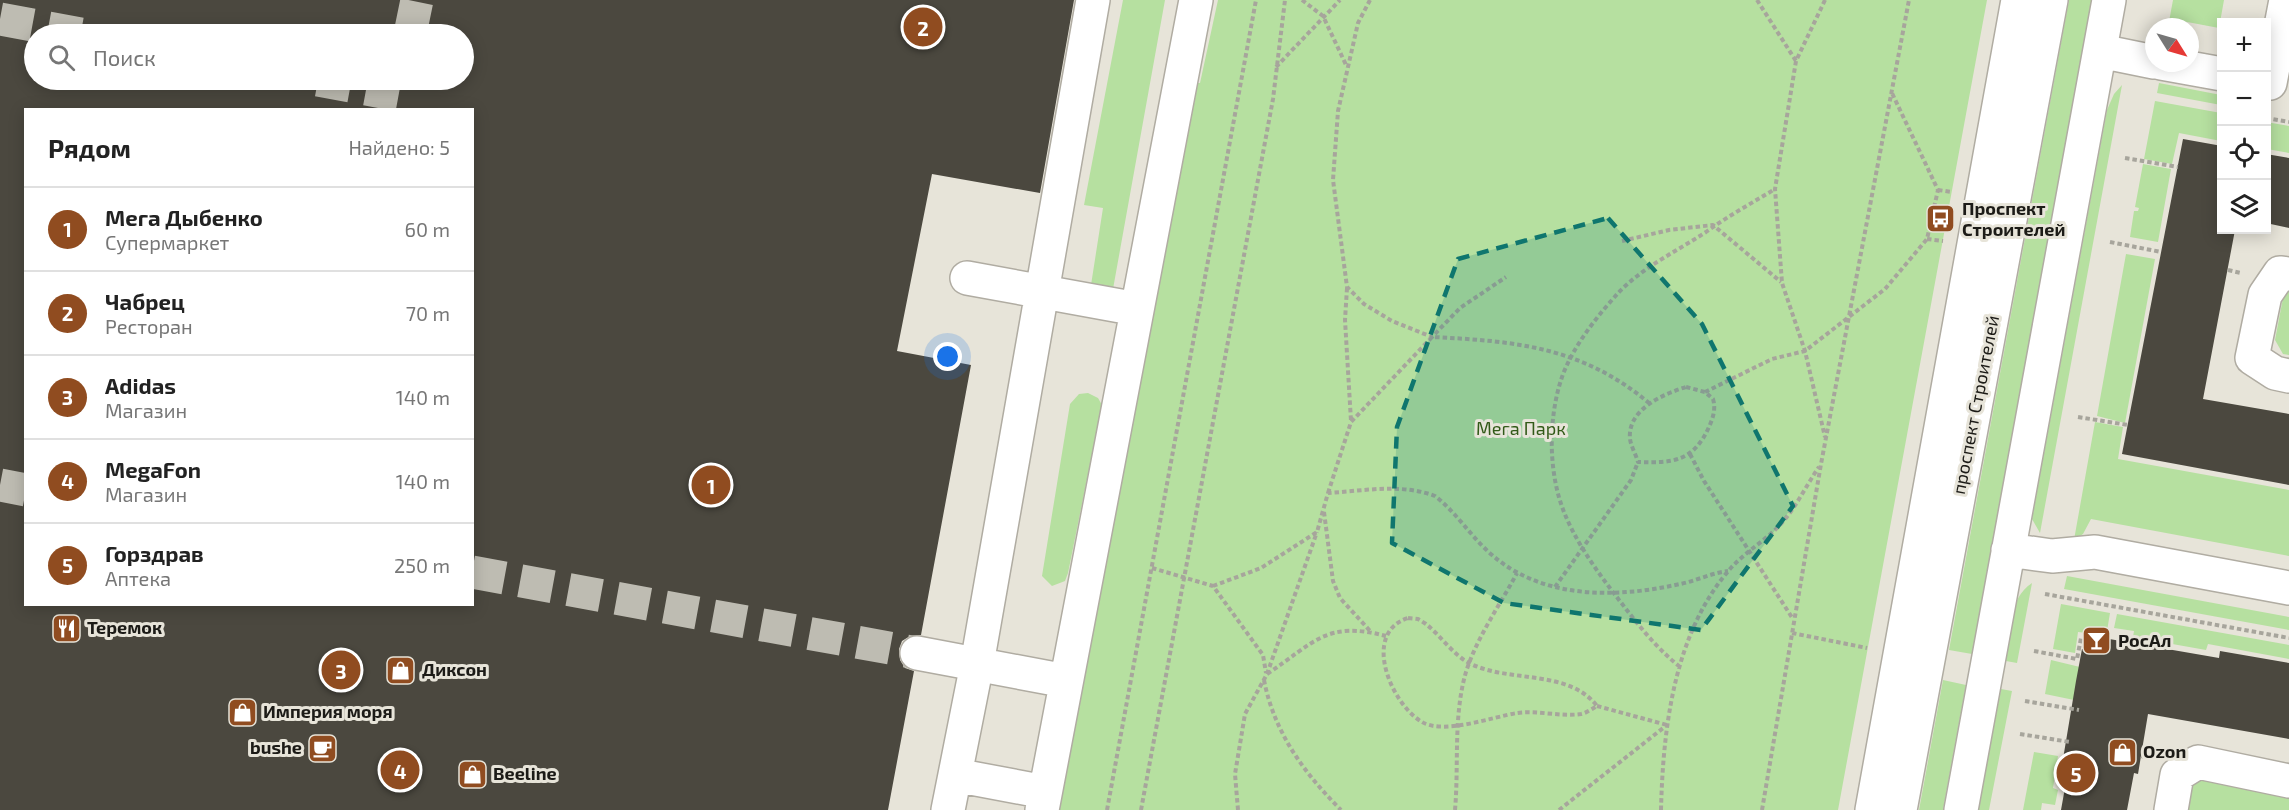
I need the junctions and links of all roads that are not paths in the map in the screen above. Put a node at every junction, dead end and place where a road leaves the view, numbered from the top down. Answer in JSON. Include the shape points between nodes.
{"nodes":[{"id":1,"x":1093,"y":0,"type":"edge"},
{"id":2,"x":1196,"y":0,"type":"edge"},
{"id":3,"x":2018,"y":0,"type":"edge"},
{"id":4,"x":2051,"y":0,"type":"edge"},
{"id":5,"x":2109,"y":0,"type":"edge"},
{"id":6,"x":2286,"y":0,"type":"edge"},
{"id":7,"x":2100,"y":51,"type":"junction"},
{"id":8,"x":2145,"y":60,"type":"edge"},
{"id":9,"x":2199,"y":70,"type":"edge"},
{"id":10,"x":2217,"y":73,"type":"edge"},
{"id":11,"x":2275,"y":84,"type":"edge"},
{"id":12,"x":2289,"y":274,"type":"edge"},
{"id":13,"x":967,"y":278,"type":"dead end"},
{"id":14,"x":1042,"y":292,"type":"junction"},
{"id":15,"x":1137,"y":309,"type":"junction"},
{"id":16,"x":2289,"y":376,"type":"edge"},
{"id":17,"x":2008,"y":550,"type":"junction"},
{"id":18,"x":2289,"y":588,"type":"edge"},
{"id":19,"x":917,"y":653,"type":"tunnel mouth"},
{"id":20,"x":977,"y":664,"type":"junction"},
{"id":21,"x":1066,"y":681,"type":"junction"},
{"id":22,"x":955,"y":775,"type":"junction"},
{"id":23,"x":2289,"y":781,"type":"edge"},
{"id":24,"x":1044,"y":801,"type":"edge"},
{"id":25,"x":948,"y":810,"type":"edge"},
{"id":26,"x":1872,"y":810,"type":"edge"},
{"id":27,"x":1900,"y":810,"type":"edge"},
{"id":28,"x":1961,"y":810,"type":"edge"},
{"id":29,"x":2171,"y":810,"type":"edge"}],
"edges":[{"from":1,"to":14,"type":"street"},
{"from":2,"to":15,"type":"street"},
{"from":3,"to":26,"type":"street","name":"проспект Строителей"},
{"from":4,"to":27,"type":"street","name":"проспект Строителей"},
{"from":5,"to":7,"type":"street"},
{"from":6,"to":11,"type":"street"},
{"from":7,"to":8,"type":"street"},
{"from":7,"to":17,"type":"street"},
{"from":9,"to":10,"type":"street"},
{"from":12,"to":16,"type":"street","via":[[2280,273],[2265,295],[2252,358],[2275,373]]},
{"from":13,"to":14,"type":"street"},
{"from":14,"to":15,"type":"street"},
{"from":14,"to":20,"type":"street"},
{"from":15,"to":21,"type":"street"},
{"from":17,"to":18,"type":"street","via":[[2052,556],[2095,552]]},
{"from":17,"to":28,"type":"street"},
{"from":19,"to":20,"type":"street"},
{"from":20,"to":21,"type":"street"},
{"from":20,"to":22,"type":"street"},
{"from":21,"to":24,"type":"street"},
{"from":22,"to":24,"type":"street"},
{"from":22,"to":25,"type":"street"},
{"from":23,"to":29,"type":"street","via":[[2198,762],[2177,775]]}]}
